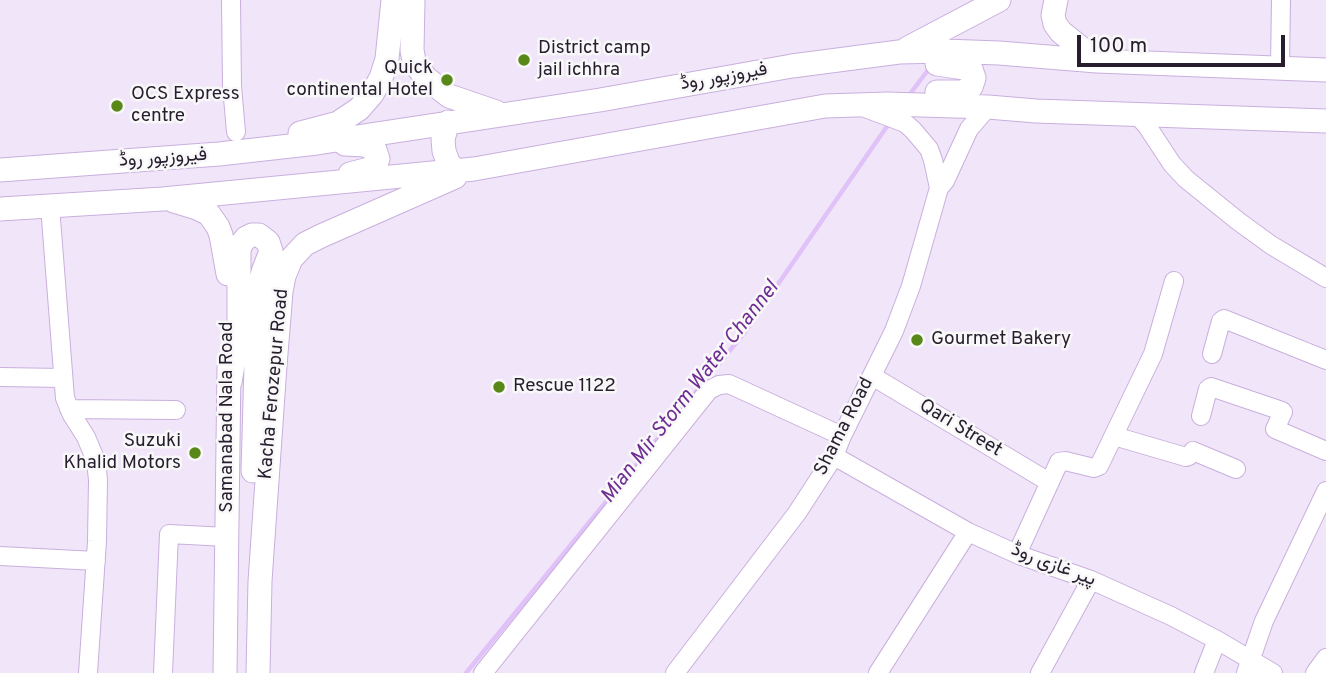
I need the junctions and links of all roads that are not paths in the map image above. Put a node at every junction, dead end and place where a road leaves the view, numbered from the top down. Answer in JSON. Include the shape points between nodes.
{"nodes":[{"id":1,"x":231,"y":0,"type":"edge"},
{"id":2,"x":393,"y":0,"type":"edge"},
{"id":3,"x":413,"y":0,"type":"edge"},
{"id":4,"x":1056,"y":0,"type":"edge"},
{"id":5,"x":1281,"y":0,"type":"edge"},
{"id":6,"x":990,"y":5,"type":"edge"},
{"id":7,"x":914,"y":48,"type":"junction"},
{"id":8,"x":868,"y":56,"type":"junction"},
{"id":9,"x":1097,"y":61,"type":"junction"},
{"id":10,"x":1280,"y":68,"type":"junction"},
{"id":11,"x":1326,"y":70,"type":"edge"},
{"id":12,"x":825,"y":106,"type":"junction"},
{"id":13,"x":988,"y":107,"type":"junction"},
{"id":14,"x":503,"y":114,"type":"junction"},
{"id":15,"x":908,"y":114,"type":"junction"},
{"id":16,"x":1137,"y":115,"type":"junction"},
{"id":17,"x":1326,"y":121,"type":"edge"},
{"id":18,"x":448,"y":122,"type":"junction"},
{"id":19,"x":236,"y":132,"type":"dead end"},
{"id":20,"x":317,"y":143,"type":"junction"},
{"id":21,"x":219,"y":155,"type":"junction"},
{"id":22,"x":0,"y":170,"type":"edge"},
{"id":23,"x":465,"y":170,"type":"junction"},
{"id":24,"x":290,"y":187,"type":"junction"},
{"id":25,"x":939,"y":188,"type":"junction"},
{"id":26,"x":163,"y":199,"type":"junction"},
{"id":27,"x":50,"y":206,"type":"junction"},
{"id":28,"x":0,"y":209,"type":"edge"},
{"id":29,"x":1326,"y":278,"type":"edge"},
{"id":30,"x":1174,"y":281,"type":"dead end"},
{"id":31,"x":1212,"y":354,"type":"dead end"},
{"id":32,"x":1326,"y":360,"type":"edge"},
{"id":33,"x":872,"y":376,"type":"junction"},
{"id":34,"x":0,"y":377,"type":"edge"},
{"id":35,"x":63,"y":378,"type":"junction"},
{"id":36,"x":230,"y":382,"type":"junction"},
{"id":37,"x":69,"y":409,"type":"junction"},
{"id":38,"x":176,"y":410,"type":"dead end"},
{"id":39,"x":1201,"y":416,"type":"dead end"},
{"id":40,"x":842,"y":436,"type":"junction"},
{"id":41,"x":1114,"y":436,"type":"junction"},
{"id":42,"x":1326,"y":451,"type":"edge"},
{"id":43,"x":834,"y":456,"type":"junction"},
{"id":44,"x":1236,"y":469,"type":"dead end"},
{"id":45,"x":1049,"y":482,"type":"junction"},
{"id":46,"x":1326,"y":491,"type":"edge"},
{"id":47,"x":968,"y":532,"type":"junction"},
{"id":48,"x":227,"y":537,"type":"junction"},
{"id":49,"x":1017,"y":554,"type":"junction"},
{"id":50,"x":0,"y":556,"type":"edge"},
{"id":51,"x":96,"y":561,"type":"junction"},
{"id":52,"x":260,"y":580,"type":"junction"},
{"id":53,"x":1091,"y":580,"type":"junction"},
{"id":54,"x":1217,"y":640,"type":"junction"},
{"id":55,"x":1326,"y":658,"type":"edge"},
{"id":56,"x":1248,"y":666,"type":"edge"},
{"id":57,"x":88,"y":673,"type":"edge"},
{"id":58,"x":163,"y":673,"type":"edge"},
{"id":59,"x":225,"y":673,"type":"edge"},
{"id":60,"x":258,"y":673,"type":"edge"},
{"id":61,"x":483,"y":673,"type":"edge"},
{"id":62,"x":675,"y":673,"type":"edge"},
{"id":63,"x":878,"y":673,"type":"edge"},
{"id":64,"x":1040,"y":673,"type":"edge"},
{"id":65,"x":1204,"y":673,"type":"edge"},
{"id":66,"x":1273,"y":673,"type":"edge"},
{"id":67,"x":1315,"y":673,"type":"edge"}],
"edges":[{"from":1,"to":19,"type":"street"},
{"from":2,"to":21,"type":"main road","via":[[387,59],[381,78],[359,109],[338,122]]},
{"from":3,"to":14,"type":"main road","via":[[412,50],[426,78],[449,96]]},
{"from":4,"to":9,"type":"main road","via":[[1055,24]]},
{"from":5,"to":10,"type":"street"},
{"from":6,"to":7,"type":"main road"},
{"from":7,"to":8,"type":"main road","name":"فیروزپور روڈ"},
{"from":7,"to":9,"type":"main road","name":"فیروزپور روڈ"},
{"from":8,"to":12,"type":"main road","via":[[963,67],[971,69],[974,78],[963,92],[884,93]]},
{"from":8,"to":14,"type":"main road","name":"فیروزپور روڈ"},
{"from":9,"to":10,"type":"main road","name":"فیروزپور روڈ"},
{"from":10,"to":11,"type":"main road","name":"فیروزپور روڈ"},
{"from":12,"to":15,"type":"main road","name":"فیروزپور روڈ"},
{"from":12,"to":23,"type":"main road","name":"فیروزپور روڈ"},
{"from":13,"to":15,"type":"main road","name":"فیروزپور روڈ"},
{"from":13,"to":16,"type":"main road","name":"فیروزپور روڈ"},
{"from":13,"to":25,"type":"street","name":"Shama Road","via":[[969,129]]},
{"from":14,"to":18,"type":"main road","name":"فیروزپور روڈ"},
{"from":15,"to":25,"type":"street","name":"Shama Road","via":[[929,149]]},
{"from":16,"to":17,"type":"main road","name":"فیروزپور روڈ"},
{"from":16,"to":29,"type":"street","via":[[1186,179],[1271,245]]},
{"from":18,"to":20,"type":"main road","name":"فیروزپور روڈ"},
{"from":18,"to":23,"type":"main road","via":[[444,151],[448,162]]},
{"from":20,"to":21,"type":"main road","name":"فیروزپور روڈ"},
{"from":20,"to":24,"type":"main road","via":[[365,145],[375,150],[377,159],[373,168],[362,172]]},
{"from":21,"to":22,"type":"main road","name":"فیروزپور روڈ"},
{"from":23,"to":24,"type":"main road","name":"فیروزپور روڈ"},
{"from":23,"to":52,"type":"main road","name":"Kacha Ferozepur Road","via":[[305,244],[291,259],[281,292]]},
{"from":24,"to":26,"type":"main road","name":"فیروزپور روڈ"},
{"from":25,"to":33,"type":"street","name":"Shama Road","via":[[911,286]]},
{"from":26,"to":27,"type":"main road","name":"فیروزپور روڈ"},
{"from":26,"to":36,"type":"main road","name":"Samanabad Nala Road","via":[[209,214],[221,235],[228,276]]},
{"from":27,"to":28,"type":"main road","name":"فیروزپور روڈ"},
{"from":27,"to":35,"type":"street"},
{"from":30,"to":41,"type":"street","via":[[1153,354]]},
{"from":31,"to":32,"type":"street","via":[[1224,319]]},
{"from":33,"to":40,"type":"street","name":"Shama Road"},
{"from":33,"to":45,"type":"street","name":"Qari Street"},
{"from":34,"to":35,"type":"street"},
{"from":35,"to":37,"type":"street"},
{"from":36,"to":48,"type":"main road","name":"Samanabad Nala Road"},
{"from":36,"to":52,"type":"main road","via":[[239,330],[239,250],[246,238],[259,236],[271,251],[257,307],[252,516]]},
{"from":37,"to":38,"type":"street"},
{"from":37,"to":51,"type":"street","via":[[96,461]]},
{"from":39,"to":42,"type":"street","via":[[1211,387],[1282,411],[1275,429]]},
{"from":40,"to":43,"type":"street","name":"Shama Road"},
{"from":40,"to":61,"type":"street","via":[[729,384],[709,390]]},
{"from":41,"to":44,"type":"street","via":[[1186,457],[1192,451]]},
{"from":41,"to":45,"type":"street","via":[[1097,468],[1062,460]]},
{"from":43,"to":47,"type":"street","name":"پیر غازی روڈ"},
{"from":43,"to":62,"type":"street","name":"Shama Road","via":[[797,513]]},
{"from":45,"to":49,"type":"street"},
{"from":46,"to":56,"type":"street","via":[[1264,621]]},
{"from":47,"to":49,"type":"street","name":"پیر غازی روڈ"},
{"from":47,"to":63,"type":"street"},
{"from":48,"to":58,"type":"street","via":[[169,534]]},
{"from":48,"to":59,"type":"main road","name":"Samanabad Nala Road"},
{"from":49,"to":53,"type":"street","name":"پیر غازی روڈ"},
{"from":50,"to":51,"type":"street"},
{"from":51,"to":57,"type":"street"},
{"from":52,"to":60,"type":"main road","name":"Kacha Ferozepur Road"},
{"from":53,"to":54,"type":"street","name":"پیر غازی روڈ"},
{"from":53,"to":64,"type":"street"},
{"from":54,"to":56,"type":"street","name":"پیر غازی روڈ"},
{"from":54,"to":65,"type":"street"},
{"from":55,"to":67,"type":"street"},
{"from":56,"to":66,"type":"street","name":"پیر غازی روڈ"}]}
